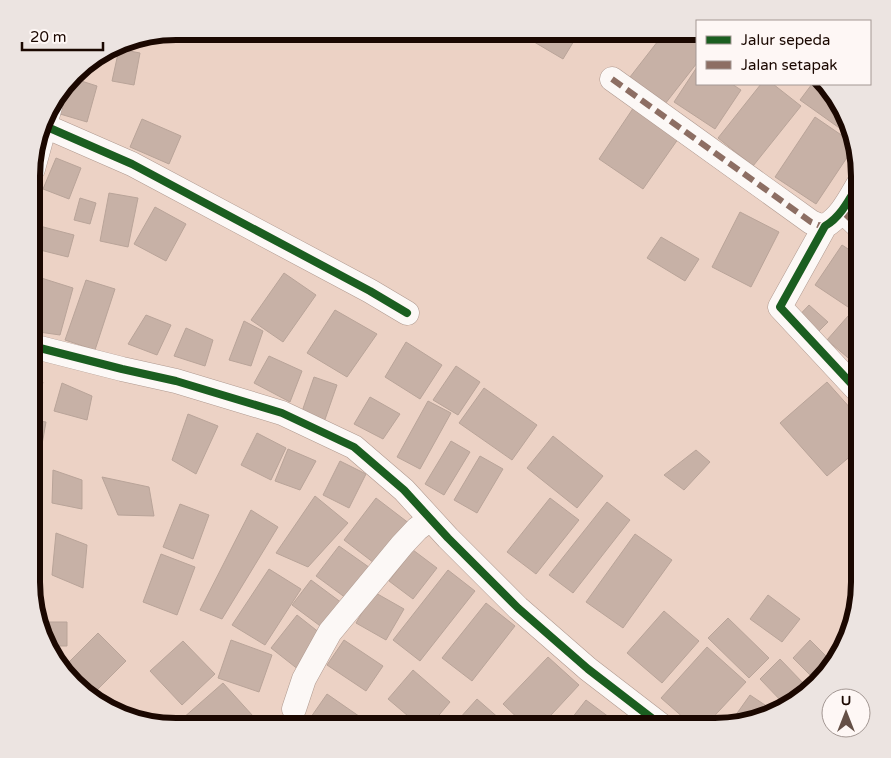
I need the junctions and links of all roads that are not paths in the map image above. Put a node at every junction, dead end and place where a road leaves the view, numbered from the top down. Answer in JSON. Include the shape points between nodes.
{"nodes":[{"id":1,"x":612,"y":79,"type":"dead end"},
{"id":2,"x":49,"y":128,"type":"edge"},
{"id":3,"x":851,"y":194,"type":"edge"},
{"id":4,"x":833,"y":218,"type":"junction"},
{"id":5,"x":851,"y":223,"type":"edge"},
{"id":6,"x":407,"y":313,"type":"dead end"},
{"id":7,"x":40,"y":348,"type":"edge"},
{"id":8,"x":851,"y":383,"type":"edge"},
{"id":9,"x":430,"y":519,"type":"junction"},
{"id":10,"x":294,"y":710,"type":"dead end"},
{"id":11,"x":652,"y":718,"type":"edge"}],
"edges":[{"from":1,"to":4,"type":"street","via":[[811,222],[818,225]]},
{"from":2,"to":6,"type":"street","via":[[132,164]]},
{"from":3,"to":4,"type":"street"},
{"from":4,"to":5,"type":"street"},
{"from":4,"to":8,"type":"street","via":[[780,307]]},
{"from":7,"to":9,"type":"street","via":[[176,381],[282,414],[354,447],[404,490]]},
{"from":9,"to":10,"type":"street","via":[[402,545],[330,632],[304,680]]},
{"from":9,"to":11,"type":"street","via":[[518,608],[588,669]]}]}
